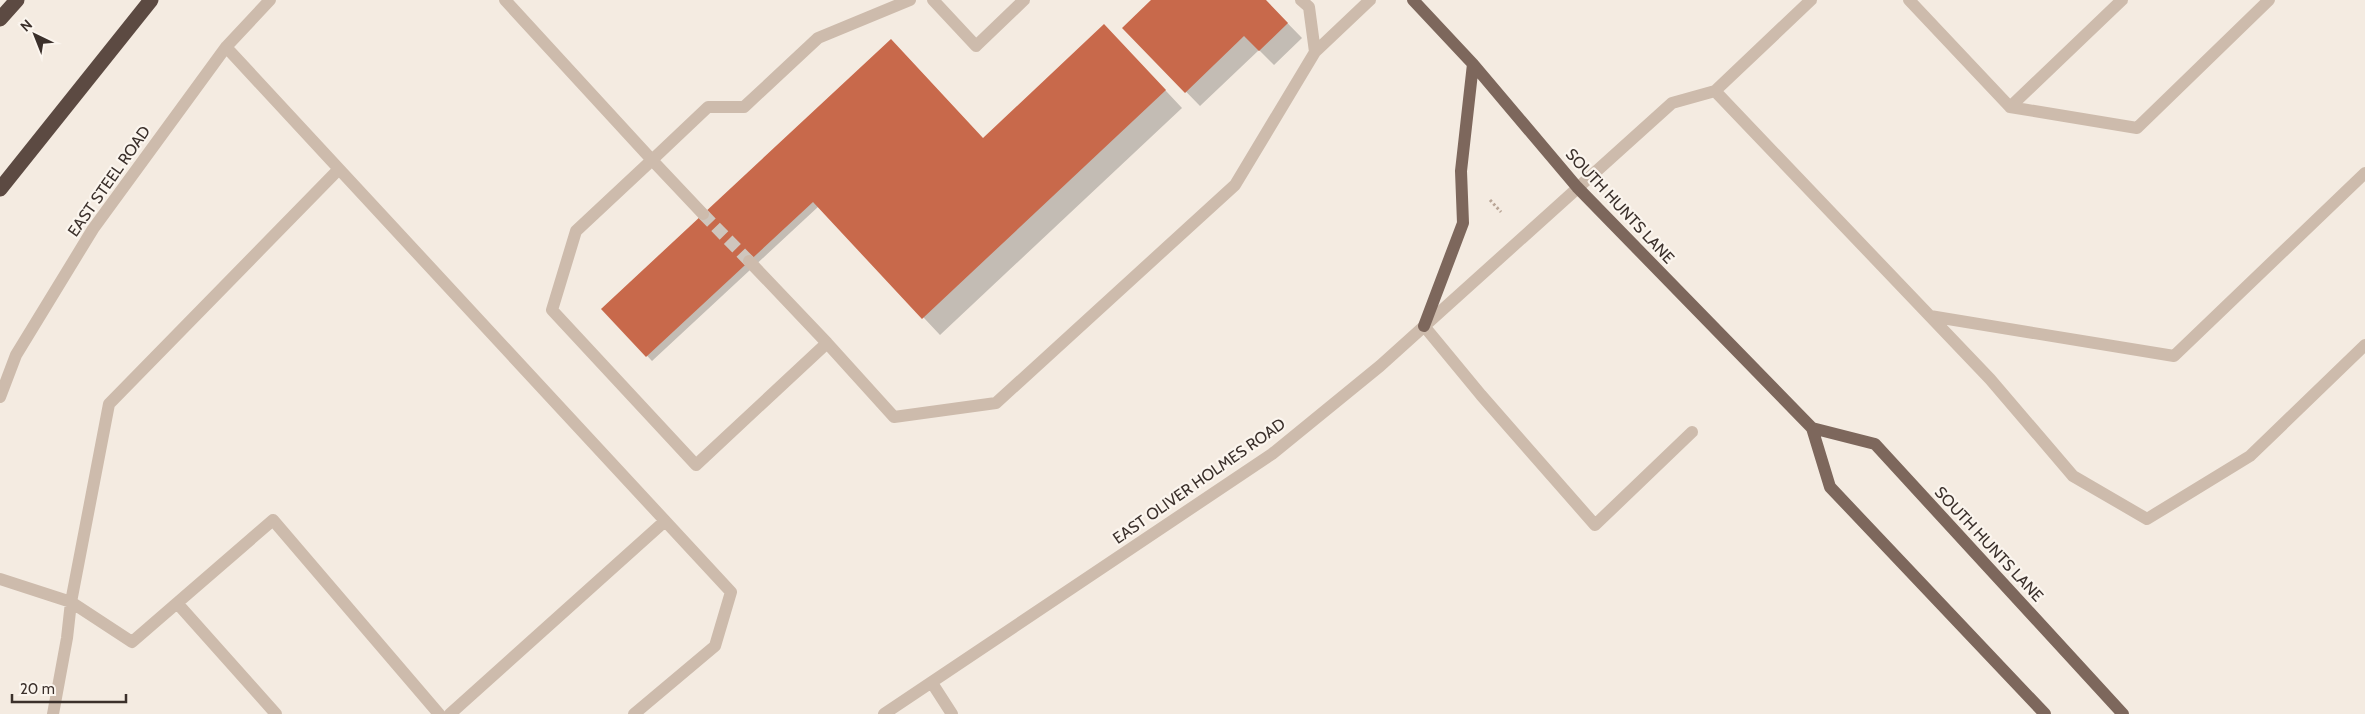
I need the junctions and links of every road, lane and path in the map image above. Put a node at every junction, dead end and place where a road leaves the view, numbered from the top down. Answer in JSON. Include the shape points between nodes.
{"nodes":[{"id":1,"x":17,"y":0,"type":"edge"},
{"id":2,"x":151,"y":0,"type":"edge"},
{"id":3,"x":270,"y":0,"type":"edge"},
{"id":4,"x":505,"y":0,"type":"edge"},
{"id":5,"x":910,"y":0,"type":"edge"},
{"id":6,"x":933,"y":0,"type":"edge"},
{"id":7,"x":1024,"y":0,"type":"edge"},
{"id":8,"x":1301,"y":0,"type":"edge"},
{"id":9,"x":1370,"y":0,"type":"edge"},
{"id":10,"x":1413,"y":0,"type":"edge"},
{"id":11,"x":1811,"y":0,"type":"edge"},
{"id":12,"x":1909,"y":0,"type":"edge"},
{"id":13,"x":2122,"y":0,"type":"edge"},
{"id":14,"x":2269,"y":0,"type":"edge"},
{"id":15,"x":0,"y":19,"type":"edge"},
{"id":16,"x":226,"y":47,"type":"junction"},
{"id":17,"x":1315,"y":52,"type":"junction"},
{"id":18,"x":1473,"y":64,"type":"junction"},
{"id":19,"x":1715,"y":91,"type":"junction"},
{"id":20,"x":2010,"y":107,"type":"junction"},
{"id":21,"x":652,"y":160,"type":"junction"},
{"id":22,"x":339,"y":168,"type":"junction"},
{"id":23,"x":2365,"y":173,"type":"edge"},
{"id":24,"x":1577,"y":187,"type":"junction"},
{"id":25,"x":0,"y":190,"type":"edge"},
{"id":26,"x":1490,"y":200,"type":"dead end"},
{"id":27,"x":1501,"y":212,"type":"dead end"},
{"id":28,"x":704,"y":214,"type":"tunnel mouth"},
{"id":29,"x":749,"y":261,"type":"tunnel mouth"},
{"id":30,"x":1930,"y":316,"type":"junction"},
{"id":31,"x":1424,"y":326,"type":"junction"},
{"id":32,"x":827,"y":343,"type":"junction"},
{"id":33,"x":2365,"y":345,"type":"edge"},
{"id":34,"x":0,"y":397,"type":"edge"},
{"id":35,"x":1812,"y":428,"type":"junction"},
{"id":36,"x":1692,"y":432,"type":"dead end"},
{"id":37,"x":665,"y":521,"type":"junction"},
{"id":38,"x":0,"y":579,"type":"edge"},
{"id":39,"x":71,"y":602,"type":"junction"},
{"id":40,"x":177,"y":603,"type":"junction"},
{"id":41,"x":932,"y":682,"type":"junction"},
{"id":42,"x":53,"y":714,"type":"edge"},
{"id":43,"x":276,"y":714,"type":"edge"},
{"id":44,"x":439,"y":714,"type":"edge"},
{"id":45,"x":450,"y":714,"type":"edge"},
{"id":46,"x":634,"y":714,"type":"edge"},
{"id":47,"x":884,"y":714,"type":"edge"},
{"id":48,"x":952,"y":714,"type":"edge"},
{"id":49,"x":2045,"y":714,"type":"edge"},
{"id":50,"x":2123,"y":714,"type":"edge"}],
"edges":[{"from":1,"to":15,"type":"highway"},
{"from":2,"to":25,"type":"highway"},
{"from":3,"to":16,"type":"street","name":"EAST STEEL ROAD"},
{"from":4,"to":21,"type":"street"},
{"from":5,"to":21,"type":"street","via":[[818,38],[744,107],[708,108]]},
{"from":6,"to":7,"type":"street","via":[[976,46]]},
{"from":8,"to":17,"type":"street","via":[[1308,7]]},
{"from":9,"to":17,"type":"street"},
{"from":10,"to":18,"type":"main road","name":"SOUTH HUNTS LANE"},
{"from":11,"to":19,"type":"street"},
{"from":12,"to":20,"type":"street"},
{"from":13,"to":20,"type":"street"},
{"from":14,"to":20,"type":"street","via":[[2137,128]]},
{"from":16,"to":22,"type":"street"},
{"from":16,"to":34,"type":"street","name":"EAST STEEL ROAD","via":[[93,229],[16,355]]},
{"from":17,"to":32,"type":"street","via":[[1235,184],[996,403],[894,417]]},
{"from":18,"to":24,"type":"main road","name":"SOUTH HUNTS LANE"},
{"from":18,"to":31,"type":"main road","via":[[1461,171],[1463,223]]},
{"from":19,"to":24,"type":"street","name":"EAST OLIVER HOLMES ROAD","via":[[1672,103]]},
{"from":19,"to":30,"type":"street"},
{"from":21,"to":28,"type":"street"},
{"from":21,"to":32,"type":"street","via":[[576,231],[552,310],[696,465]]},
{"from":22,"to":37,"type":"street"},
{"from":22,"to":39,"type":"street","via":[[109,404]]},
{"from":23,"to":30,"type":"street","via":[[2174,356]]},
{"from":24,"to":31,"type":"street","name":"EAST OLIVER HOLMES ROAD"},
{"from":24,"to":35,"type":"main road","name":"SOUTH HUNTS LANE"},
{"from":26,"to":27,"type":"path"},
{"from":29,"to":32,"type":"street"},
{"from":30,"to":33,"type":"street","via":[[1990,379],[2073,476],[2147,519],[2250,456]]},
{"from":31,"to":36,"type":"street","via":[[1595,525]]},
{"from":31,"to":41,"type":"street","name":"EAST OLIVER HOLMES ROAD","via":[[1272,454]]},
{"from":35,"to":49,"type":"main road","name":"SOUTH HUNTS LANE","via":[[1830,487]]},
{"from":35,"to":50,"type":"main road","name":"SOUTH HUNTS LANE","via":[[1875,444]]},
{"from":37,"to":45,"type":"street"},
{"from":37,"to":46,"type":"street","via":[[731,592],[715,646]]},
{"from":38,"to":39,"type":"street"},
{"from":39,"to":40,"type":"street","via":[[132,642]]},
{"from":39,"to":42,"type":"street"},
{"from":40,"to":43,"type":"street"},
{"from":40,"to":44,"type":"street","via":[[273,520]]},
{"from":41,"to":47,"type":"street","name":"EAST OLIVER HOLMES ROAD"},
{"from":41,"to":48,"type":"street"}]}
